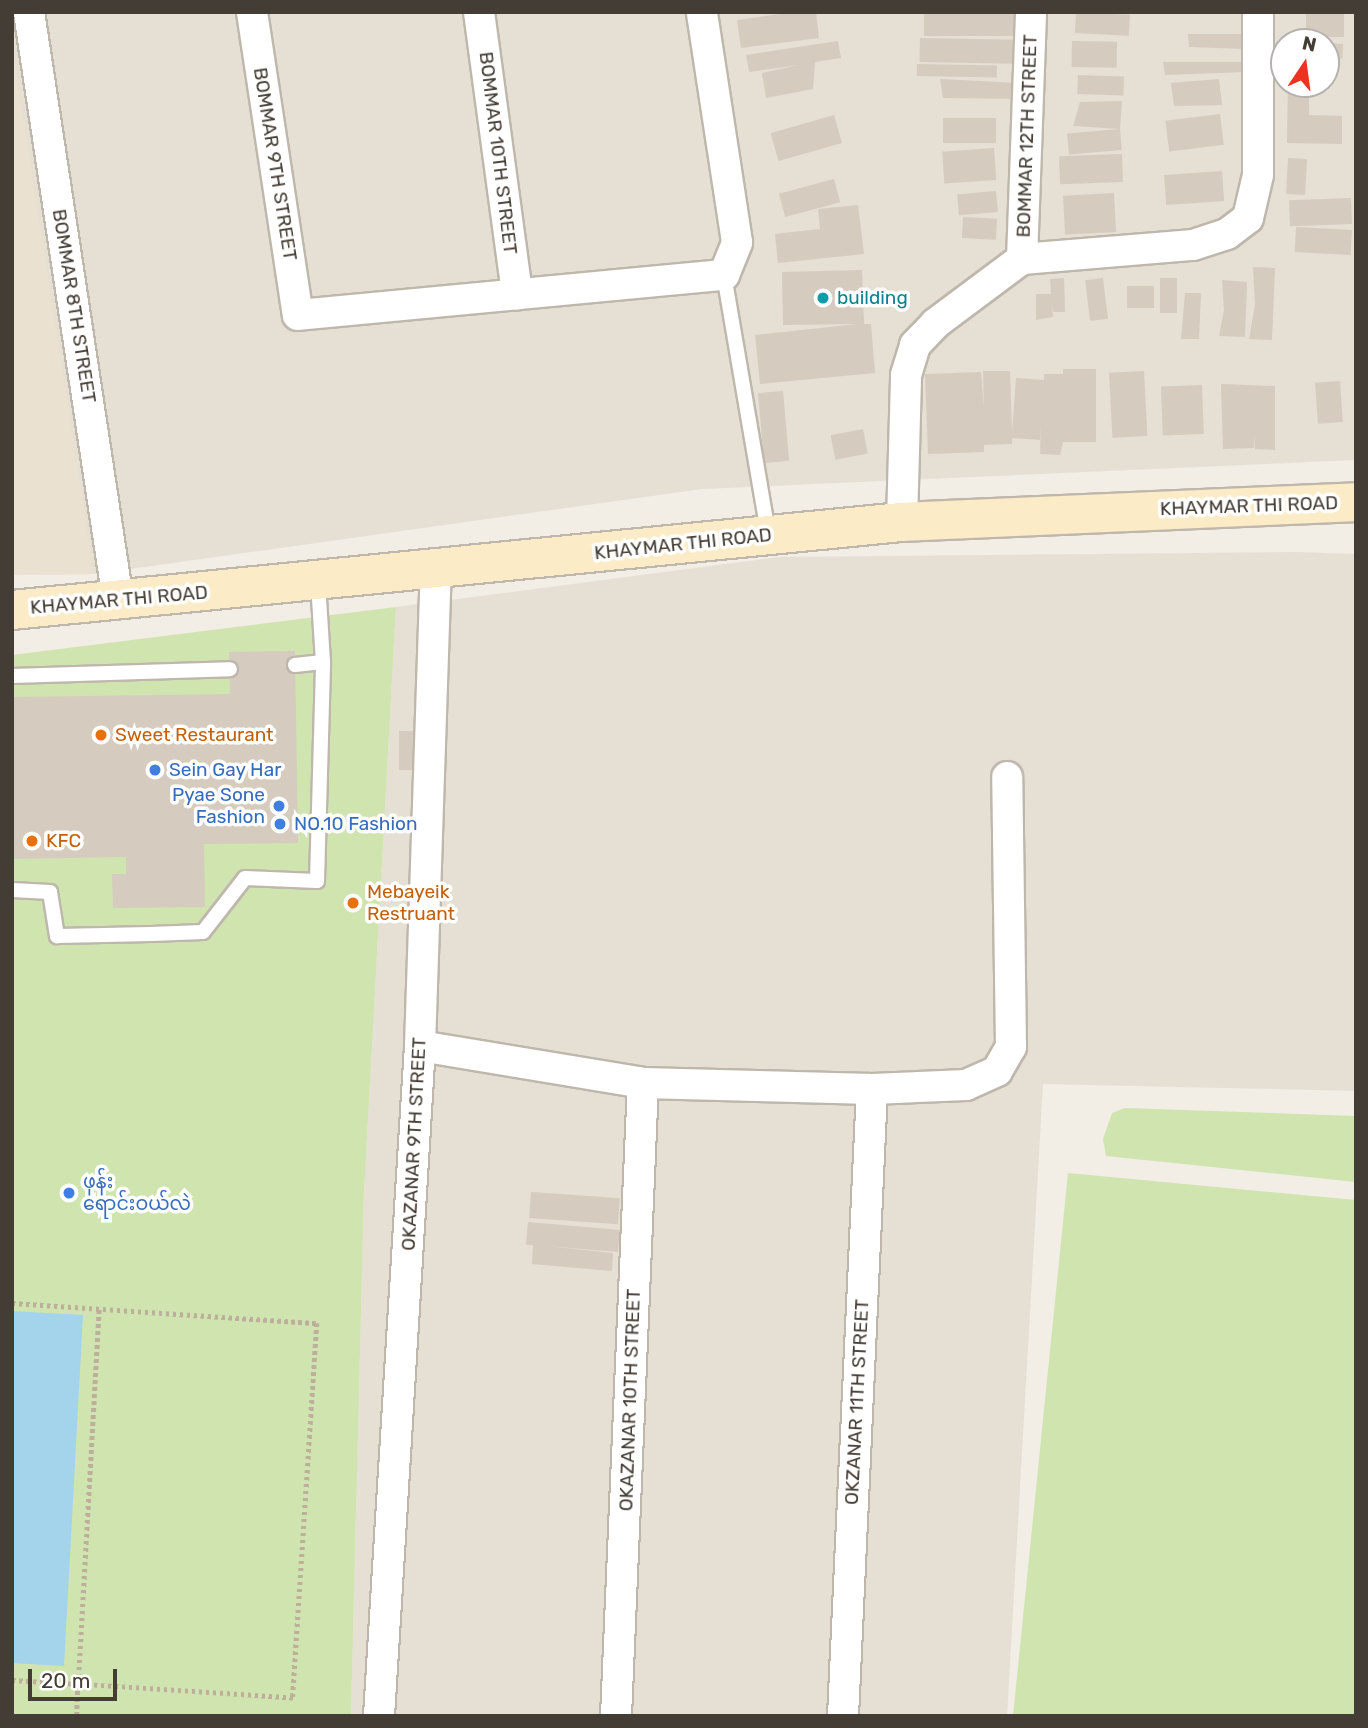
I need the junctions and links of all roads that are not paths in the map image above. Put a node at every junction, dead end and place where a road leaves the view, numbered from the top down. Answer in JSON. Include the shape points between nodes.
{"nodes":[{"id":1,"x":29,"y":12,"type":"edge"},
{"id":2,"x":252,"y":12,"type":"edge"},
{"id":3,"x":480,"y":12,"type":"edge"},
{"id":4,"x":702,"y":12,"type":"edge"},
{"id":5,"x":1031,"y":12,"type":"edge"},
{"id":6,"x":1258,"y":12,"type":"edge"},
{"id":7,"x":1022,"y":259,"type":"junction"},
{"id":8,"x":724,"y":275,"type":"junction"},
{"id":9,"x":517,"y":294,"type":"junction"},
{"id":10,"x":1356,"y":502,"type":"edge"},
{"id":11,"x":902,"y":522,"type":"junction"},
{"id":12,"x":768,"y":535,"type":"junction"},
{"id":13,"x":436,"y":572,"type":"junction"},
{"id":14,"x":318,"y":582,"type":"junction"},
{"id":15,"x":118,"y":600,"type":"junction"},
{"id":16,"x":12,"y":610,"type":"edge"},
{"id":17,"x":323,"y":662,"type":"junction"},
{"id":18,"x":295,"y":665,"type":"dead end"},
{"id":19,"x":230,"y":668,"type":"dead end"},
{"id":20,"x":12,"y":676,"type":"edge"},
{"id":21,"x":1007,"y":777,"type":"dead end"},
{"id":22,"x":12,"y":890,"type":"edge"},
{"id":23,"x":420,"y":1046,"type":"junction"},
{"id":24,"x":643,"y":1083,"type":"junction"},
{"id":25,"x":872,"y":1088,"type":"junction"},
{"id":26,"x":379,"y":1716,"type":"edge"},
{"id":27,"x":616,"y":1716,"type":"edge"},
{"id":28,"x":843,"y":1716,"type":"edge"}],
"edges":[{"from":1,"to":15,"type":"street","name":"BOMMAR 8TH STREET"},
{"from":2,"to":9,"type":"street","name":"BOMMAR 9TH STREET","via":[[298,315]]},
{"from":3,"to":9,"type":"street","name":"BOMMAR 10TH STREET"},
{"from":4,"to":8,"type":"street","via":[[737,242]]},
{"from":5,"to":7,"type":"street","name":"BOMMAR 12TH STREET"},
{"from":6,"to":7,"type":"street","via":[[1258,175],[1248,218],[1227,234],[1193,245]]},
{"from":7,"to":11,"type":"street","via":[[936,323],[915,345],[906,375]]},
{"from":8,"to":9,"type":"street"},
{"from":8,"to":12,"type":"lane"},
{"from":10,"to":11,"type":"main road","name":"KHAYMAR THI ROAD"},
{"from":11,"to":12,"type":"main road","name":"KHAYMAR THI ROAD"},
{"from":12,"to":13,"type":"main road","name":"KHAYMAR THI ROAD"},
{"from":13,"to":14,"type":"main road","name":"KHAYMAR THI ROAD"},
{"from":13,"to":23,"type":"street","name":"OKAZANAR 9TH STREET"},
{"from":14,"to":15,"type":"main road","name":"KHAYMAR THI ROAD"},
{"from":14,"to":17,"type":"lane"},
{"from":15,"to":16,"type":"main road","name":"KHAYMAR THI ROAD"},
{"from":17,"to":18,"type":"lane"},
{"from":17,"to":22,"type":"lane","via":[[317,881],[244,878],[203,932],[57,936],[50,892]]},
{"from":19,"to":20,"type":"lane"},
{"from":21,"to":25,"type":"street","via":[[1011,1047],[997,1072],[965,1085]]},
{"from":23,"to":24,"type":"street"},
{"from":23,"to":26,"type":"street","name":"OKAZANAR 9TH STREET"},
{"from":24,"to":25,"type":"street"},
{"from":24,"to":27,"type":"street","name":"OKAZANAR 10TH STREET"},
{"from":25,"to":28,"type":"street","name":"OKZANAR 11TH STREET"}]}
